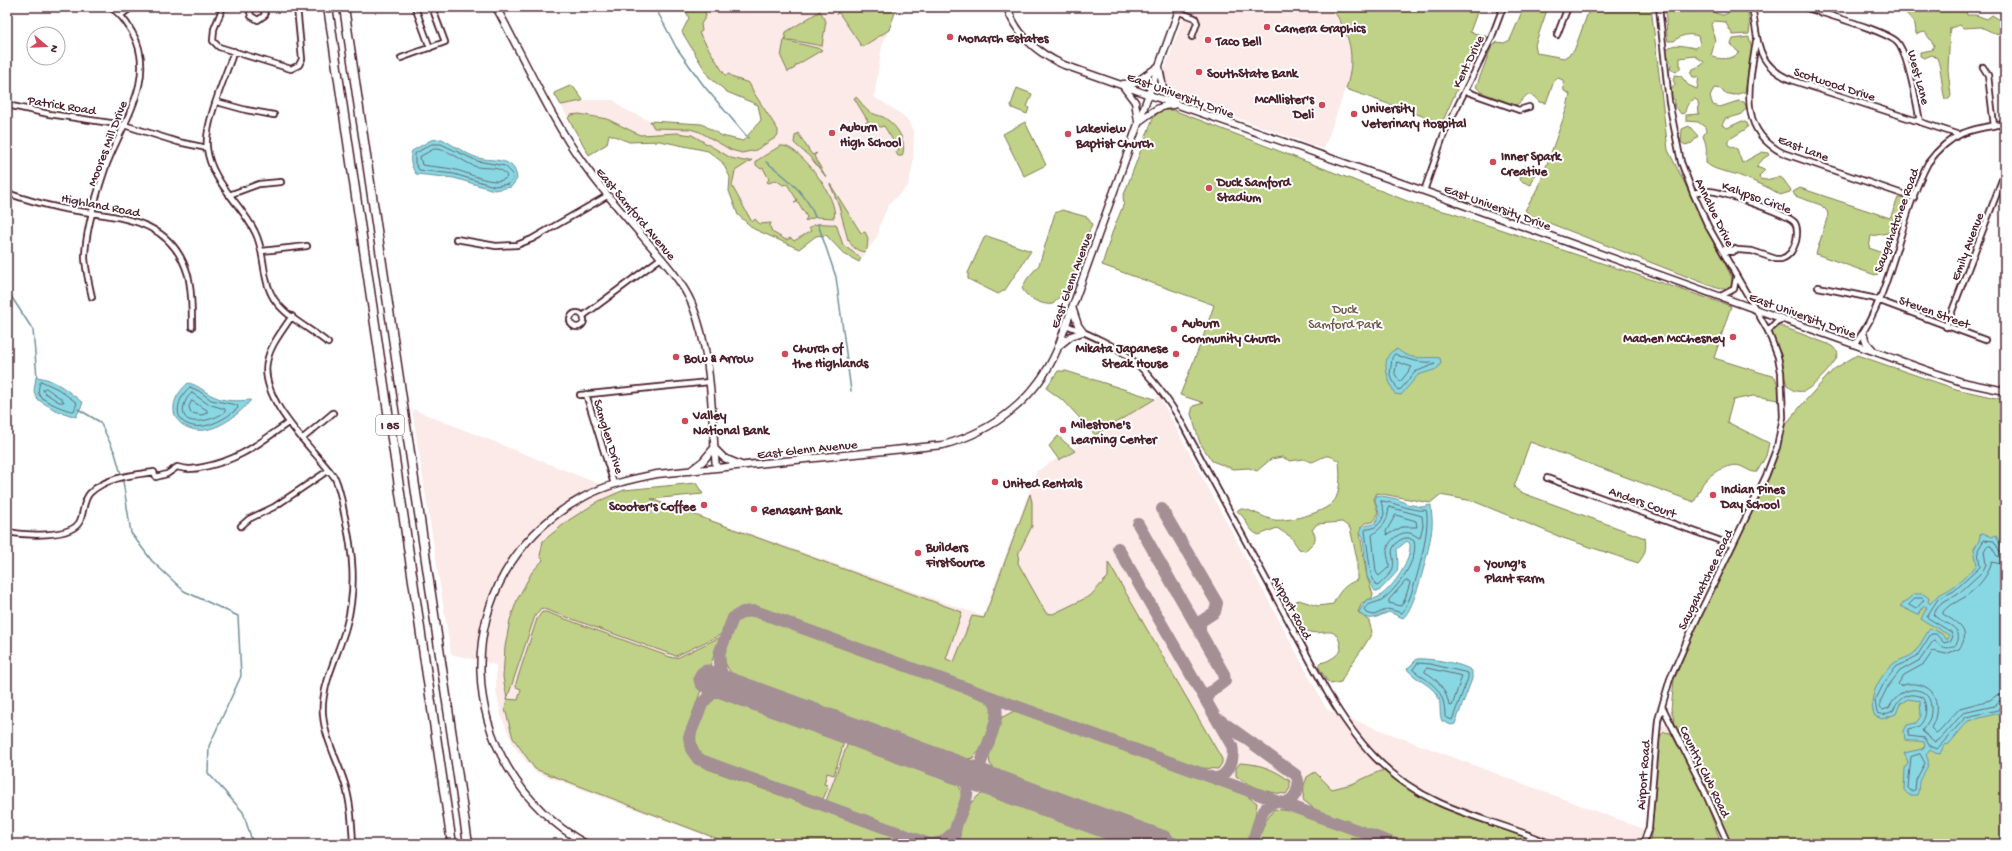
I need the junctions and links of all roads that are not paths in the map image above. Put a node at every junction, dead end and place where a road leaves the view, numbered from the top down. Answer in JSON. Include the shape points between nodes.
{"nodes":[{"id":1,"x":110,"y":7,"type":"edge"},
{"id":2,"x":132,"y":7,"type":"edge"},
{"id":3,"x":223,"y":7,"type":"edge"},
{"id":4,"x":263,"y":7,"type":"edge"},
{"id":5,"x":297,"y":7,"type":"edge"},
{"id":6,"x":328,"y":7,"type":"edge"},
{"id":7,"x":344,"y":7,"type":"edge"},
{"id":8,"x":415,"y":7,"type":"edge"},
{"id":9,"x":432,"y":7,"type":"edge"},
{"id":10,"x":496,"y":7,"type":"edge"},
{"id":11,"x":1007,"y":7,"type":"edge"},
{"id":12,"x":1503,"y":7,"type":"edge"},
{"id":13,"x":1568,"y":7,"type":"edge"},
{"id":14,"x":1659,"y":7,"type":"edge"},
{"id":15,"x":1752,"y":7,"type":"edge"},
{"id":16,"x":1804,"y":7,"type":"edge"},
{"id":17,"x":250,"y":8,"type":"edge"},
{"id":18,"x":1180,"y":9,"type":"edge"},
{"id":19,"x":121,"y":15,"type":"junction"},
{"id":20,"x":1558,"y":35,"type":"dead end"},
{"id":21,"x":1192,"y":37,"type":"dead end"},
{"id":22,"x":1756,"y":41,"type":"junction"},
{"id":23,"x":430,"y":48,"type":"junction"},
{"id":24,"x":234,"y":51,"type":"junction"},
{"id":25,"x":401,"y":58,"type":"dead end"},
{"id":26,"x":1159,"y":66,"type":"junction"},
{"id":27,"x":1983,"y":67,"type":"dead end"},
{"id":28,"x":1122,"y":85,"type":"junction"},
{"id":29,"x":1465,"y":91,"type":"junction"},
{"id":30,"x":1148,"y":94,"type":"junction"},
{"id":31,"x":217,"y":102,"type":"junction"},
{"id":32,"x":7,"y":105,"type":"edge"},
{"id":33,"x":1178,"y":105,"type":"junction"},
{"id":34,"x":1529,"y":107,"type":"dead end"},
{"id":35,"x":274,"y":115,"type":"dead end"},
{"id":36,"x":1138,"y":122,"type":"junction"},
{"id":37,"x":1920,"y":122,"type":"junction"},
{"id":38,"x":2005,"y":124,"type":"edge"},
{"id":39,"x":124,"y":125,"type":"junction"},
{"id":40,"x":1994,"y":126,"type":"junction"},
{"id":41,"x":1957,"y":134,"type":"junction"},
{"id":42,"x":207,"y":148,"type":"junction"},
{"id":43,"x":2005,"y":172,"type":"edge"},
{"id":44,"x":281,"y":182,"type":"dead end"},
{"id":45,"x":1424,"y":191,"type":"junction"},
{"id":46,"x":7,"y":193,"type":"edge"},
{"id":47,"x":1693,"y":193,"type":"junction"},
{"id":48,"x":229,"y":195,"type":"junction"},
{"id":49,"x":607,"y":196,"type":"junction"},
{"id":50,"x":1914,"y":198,"type":"junction"},
{"id":51,"x":93,"y":212,"type":"junction"},
{"id":52,"x":456,"y":239,"type":"dead end"},
{"id":53,"x":307,"y":246,"type":"dead end"},
{"id":54,"x":262,"y":251,"type":"junction"},
{"id":55,"x":1723,"y":251,"type":"junction"},
{"id":56,"x":661,"y":258,"type":"junction"},
{"id":57,"x":1736,"y":276,"type":"junction"},
{"id":58,"x":1818,"y":288,"type":"dead end"},
{"id":59,"x":1721,"y":296,"type":"junction"},
{"id":60,"x":92,"y":297,"type":"dead end"},
{"id":61,"x":1878,"y":301,"type":"junction"},
{"id":62,"x":1072,"y":307,"type":"junction"},
{"id":63,"x":1754,"y":308,"type":"junction"},
{"id":64,"x":292,"y":316,"type":"junction"},
{"id":65,"x":583,"y":316,"type":"dead end"},
{"id":66,"x":1784,"y":318,"type":"junction"},
{"id":67,"x":1066,"y":325,"type":"junction"},
{"id":68,"x":192,"y":327,"type":"dead end"},
{"id":69,"x":1946,"y":327,"type":"junction"},
{"id":70,"x":1768,"y":331,"type":"junction"},
{"id":71,"x":1083,"y":332,"type":"junction"},
{"id":72,"x":1863,"y":333,"type":"junction"},
{"id":73,"x":1985,"y":340,"type":"dead end"},
{"id":74,"x":328,"y":343,"type":"dead end"},
{"id":75,"x":1854,"y":344,"type":"junction"},
{"id":76,"x":1058,"y":346,"type":"junction"},
{"id":77,"x":1873,"y":350,"type":"junction"},
{"id":78,"x":708,"y":382,"type":"junction"},
{"id":79,"x":2005,"y":391,"type":"edge"},
{"id":80,"x":586,"y":394,"type":"junction"},
{"id":81,"x":580,"y":395,"type":"dead end"},
{"id":82,"x":333,"y":413,"type":"dead end"},
{"id":83,"x":1783,"y":417,"type":"joint"},
{"id":84,"x":288,"y":422,"type":"junction"},
{"id":85,"x":302,"y":439,"type":"junction"},
{"id":86,"x":714,"y":448,"type":"junction"},
{"id":87,"x":742,"y":466,"type":"junction"},
{"id":88,"x":716,"y":468,"type":"junction"},
{"id":89,"x":329,"y":470,"type":"junction"},
{"id":90,"x":689,"y":471,"type":"junction"},
{"id":91,"x":1547,"y":478,"type":"dead end"},
{"id":92,"x":614,"y":484,"type":"junction"},
{"id":93,"x":241,"y":526,"type":"dead end"},
{"id":94,"x":7,"y":532,"type":"edge"},
{"id":95,"x":1732,"y":545,"type":"junction"},
{"id":96,"x":1663,"y":708,"type":"junction"},
{"id":97,"x":448,"y":817,"type":"junction"},
{"id":98,"x":353,"y":844,"type":"edge"},
{"id":99,"x":449,"y":844,"type":"edge"},
{"id":100,"x":452,"y":844,"type":"edge"},
{"id":101,"x":469,"y":844,"type":"edge"},
{"id":102,"x":586,"y":844,"type":"edge"},
{"id":103,"x":1551,"y":844,"type":"edge"},
{"id":104,"x":1643,"y":844,"type":"edge"},
{"id":105,"x":1728,"y":844,"type":"edge"}],
"edges":[{"from":1,"to":19,"type":"street","name":"Moores Mill Drive"},
{"from":2,"to":19,"type":"street"},
{"from":3,"to":24,"type":"street","via":[[212,41],[220,47]]},
{"from":4,"to":17,"type":"street","via":[[265,13],[260,20],[252,18]]},
{"from":5,"to":24,"type":"street","via":[[302,59],[299,65],[291,69]]},
{"from":6,"to":97,"type":"highway","number":"I 85"},
{"from":7,"to":101,"type":"highway","number":"I 85"},
{"from":8,"to":23,"type":"street"},
{"from":9,"to":23,"type":"street","via":[[445,42]]},
{"from":10,"to":49,"type":"main road","name":"East Samford Avenue","via":[[571,145]]},
{"from":11,"to":28,"type":"main road","name":"East University Drive","via":[[1019,32],[1041,53],[1064,65]]},
{"from":12,"to":29,"type":"street","name":"Kent Drive","via":[[1491,39]]},
{"from":13,"to":20,"type":"street"},
{"from":14,"to":47,"type":"street","name":"Annalue Drive","via":[[1674,132],[1681,162]]},
{"from":15,"to":22,"type":"street","name":"Scotwood Drive"},
{"from":16,"to":37,"type":"street","name":"West Lane","via":[[1879,32],[1897,42],[1903,51]]},
{"from":18,"to":21,"type":"street","via":[[1195,18],[1198,23]]},
{"from":18,"to":26,"type":"main road","name":"East Glenn Avenue"},
{"from":19,"to":39,"type":"street","name":"Moores Mill Drive","via":[[138,44],[142,64],[138,90]]},
{"from":22,"to":37,"type":"street","name":"Scotwood Drive","via":[[1768,64],[1785,77]]},
{"from":22,"to":50,"type":"street","name":"East Lane","via":[[1750,108],[1752,122],[1764,141],[1783,153]]},
{"from":23,"to":25,"type":"street"},
{"from":24,"to":31,"type":"street"},
{"from":26,"to":28,"type":"main road","via":[[1135,83]]},
{"from":26,"to":30,"type":"main road","name":"East Glenn Avenue"},
{"from":26,"to":33,"type":"main road","via":[[1163,88]]},
{"from":27,"to":40,"type":"street","via":[[1988,75]]},
{"from":28,"to":30,"type":"main road","name":"East University Drive"},
{"from":28,"to":36,"type":"main road","via":[[1135,102]]},
{"from":29,"to":34,"type":"street","via":[[1519,110]]},
{"from":29,"to":45,"type":"street","name":"Kent Drive","via":[[1445,131]]},
{"from":30,"to":33,"type":"main road","name":"East University Drive"},
{"from":30,"to":36,"type":"main road","name":"East Glenn Avenue"},
{"from":31,"to":35,"type":"street"},
{"from":31,"to":42,"type":"street","via":[[209,127]]},
{"from":32,"to":39,"type":"street","name":"Patrick Road"},
{"from":33,"to":36,"type":"main road","via":[[1164,105]]},
{"from":33,"to":45,"type":"main road","name":"East University Drive"},
{"from":36,"to":62,"type":"main road","name":"East Glenn Avenue"},
{"from":37,"to":41,"type":"street","name":"Scotwood Drive"},
{"from":38,"to":40,"type":"street","name":"Saugahatchee Road"},
{"from":39,"to":42,"type":"street","name":"Patrick Road"},
{"from":39,"to":51,"type":"street","name":"Moores Mill Drive","via":[[105,170]]},
{"from":40,"to":41,"type":"street","name":"Saugahatchee Road"},
{"from":41,"to":50,"type":"street","name":"Saugahatchee Road","via":[[1944,144],[1928,163]]},
{"from":42,"to":48,"type":"street","via":[[214,172]]},
{"from":43,"to":69,"type":"street","name":"Emily Avenue"},
{"from":44,"to":48,"type":"street","via":[[259,184]]},
{"from":45,"to":59,"type":"main road","name":"East University Drive"},
{"from":46,"to":51,"type":"street","name":"Highland Road","via":[[61,208]]},
{"from":47,"to":55,"type":"street","name":"Annalue Drive"},
{"from":47,"to":55,"type":"street","name":"Kalypso Circle","via":[[1719,193],[1778,213],[1791,219],[1797,227],[1794,246],[1785,257],[1776,259],[1752,251],[1735,249]]},
{"from":48,"to":54,"type":"street","via":[[255,232]]},
{"from":49,"to":52,"type":"street","via":[[517,245],[496,246]]},
{"from":49,"to":56,"type":"main road","name":"East Samford Avenue"},
{"from":50,"to":61,"type":"street","name":"Saugahatchee Road"},
{"from":51,"to":60,"type":"street","name":"Moores Mill Drive","via":[[85,257]]},
{"from":51,"to":68,"type":"street","name":"Highland Road","via":[[146,224],[174,247],[188,275]]},
{"from":53,"to":54,"type":"street"},
{"from":54,"to":64,"type":"street","via":[[269,289],[280,306]]},
{"from":55,"to":57,"type":"street","name":"Annalue Drive"},
{"from":56,"to":65,"type":"street"},
{"from":56,"to":78,"type":"main road","name":"East Samford Avenue","via":[[682,285],[700,325]]},
{"from":57,"to":59,"type":"street","via":[[1734,289]]},
{"from":57,"to":63,"type":"street","name":"Annalue Drive"},
{"from":58,"to":61,"type":"street","name":"Steven Street"},
{"from":59,"to":63,"type":"main road","name":"East University Drive"},
{"from":61,"to":69,"type":"street","name":"Steven Street"},
{"from":61,"to":72,"type":"street","name":"Saugahatchee Road"},
{"from":62,"to":67,"type":"main road","name":"East Glenn Avenue"},
{"from":62,"to":71,"type":"main road"},
{"from":63,"to":66,"type":"main road","name":"East University Drive"},
{"from":63,"to":70,"type":"street","name":"Annalue Drive"},
{"from":64,"to":74,"type":"street"},
{"from":64,"to":84,"type":"street","via":[[271,349],[266,377]]},
{"from":66,"to":70,"type":"street"},
{"from":66,"to":75,"type":"main road","name":"East University Drive"},
{"from":67,"to":71,"type":"street","name":"Airport Road"},
{"from":67,"to":76,"type":"main road","name":"East Glenn Avenue"},
{"from":69,"to":73,"type":"street","name":"Steven Street"},
{"from":70,"to":83,"type":"street","name":"Annalue Drive","via":[[1781,372]]},
{"from":71,"to":76,"type":"main road","via":[[1071,336]]},
{"from":71,"to":103,"type":"street","name":"Airport Road","via":[[1133,359],[1164,394],[1327,692],[1361,744],[1386,769],[1420,793],[1459,811]]},
{"from":72,"to":75,"type":"street","name":"Saugahatchee Road"},
{"from":72,"to":77,"type":"main road"},
{"from":75,"to":77,"type":"main road","name":"East University Drive"},
{"from":76,"to":87,"type":"main road","name":"East Glenn Avenue","via":[[1046,372],[1027,397],[1003,417],[972,435],[927,447]]},
{"from":77,"to":79,"type":"main road","name":"East University Drive","via":[[1942,376]]},
{"from":78,"to":80,"type":"street"},
{"from":78,"to":86,"type":"main road","name":"East Samford Avenue"},
{"from":80,"to":81,"type":"street"},
{"from":80,"to":92,"type":"street","name":"Samglen Drive"},
{"from":82,"to":85,"type":"street"},
{"from":83,"to":95,"type":"street","name":"Saugahatchee Road","via":[[1772,462]]},
{"from":84,"to":85,"type":"street"},
{"from":84,"to":94,"type":"street","via":[[248,450],[221,463],[186,470],[177,467],[167,474],[156,477],[154,472],[129,476],[95,489],[85,500],[77,525],[69,531],[28,535]]},
{"from":85,"to":89,"type":"street"},
{"from":86,"to":87,"type":"main road","via":[[724,458]]},
{"from":86,"to":88,"type":"main road","name":"East Samford Avenue"},
{"from":86,"to":90,"type":"main road","via":[[703,461]]},
{"from":87,"to":88,"type":"main road","name":"East Glenn Avenue"},
{"from":88,"to":90,"type":"main road","name":"East Glenn Avenue"},
{"from":89,"to":93,"type":"street","via":[[274,507],[248,519]]},
{"from":89,"to":98,"type":"street","via":[[339,487],[351,541],[353,580],[349,614],[324,696],[323,714],[326,734],[350,803]]},
{"from":90,"to":92,"type":"main road","name":"East Glenn Avenue","via":[[645,476]]},
{"from":91,"to":95,"type":"street","name":"Anders Court"},
{"from":92,"to":102,"type":"main road","name":"East Glenn Avenue","via":[[564,508],[540,528],[519,552],[493,600],[486,622],[481,655],[481,688],[485,711],[491,733],[504,761],[533,803],[564,830]]},
{"from":95,"to":96,"type":"street","name":"Saugahatchee Road","via":[[1680,655],[1670,679]]},
{"from":96,"to":104,"type":"street","name":"Airport Road","via":[[1658,720],[1655,744],[1649,827]]},
{"from":96,"to":105,"type":"street","name":"Country Club Road"},
{"from":97,"to":99,"type":"highway"},
{"from":97,"to":100,"type":"highway","number":"I 85"}]}
